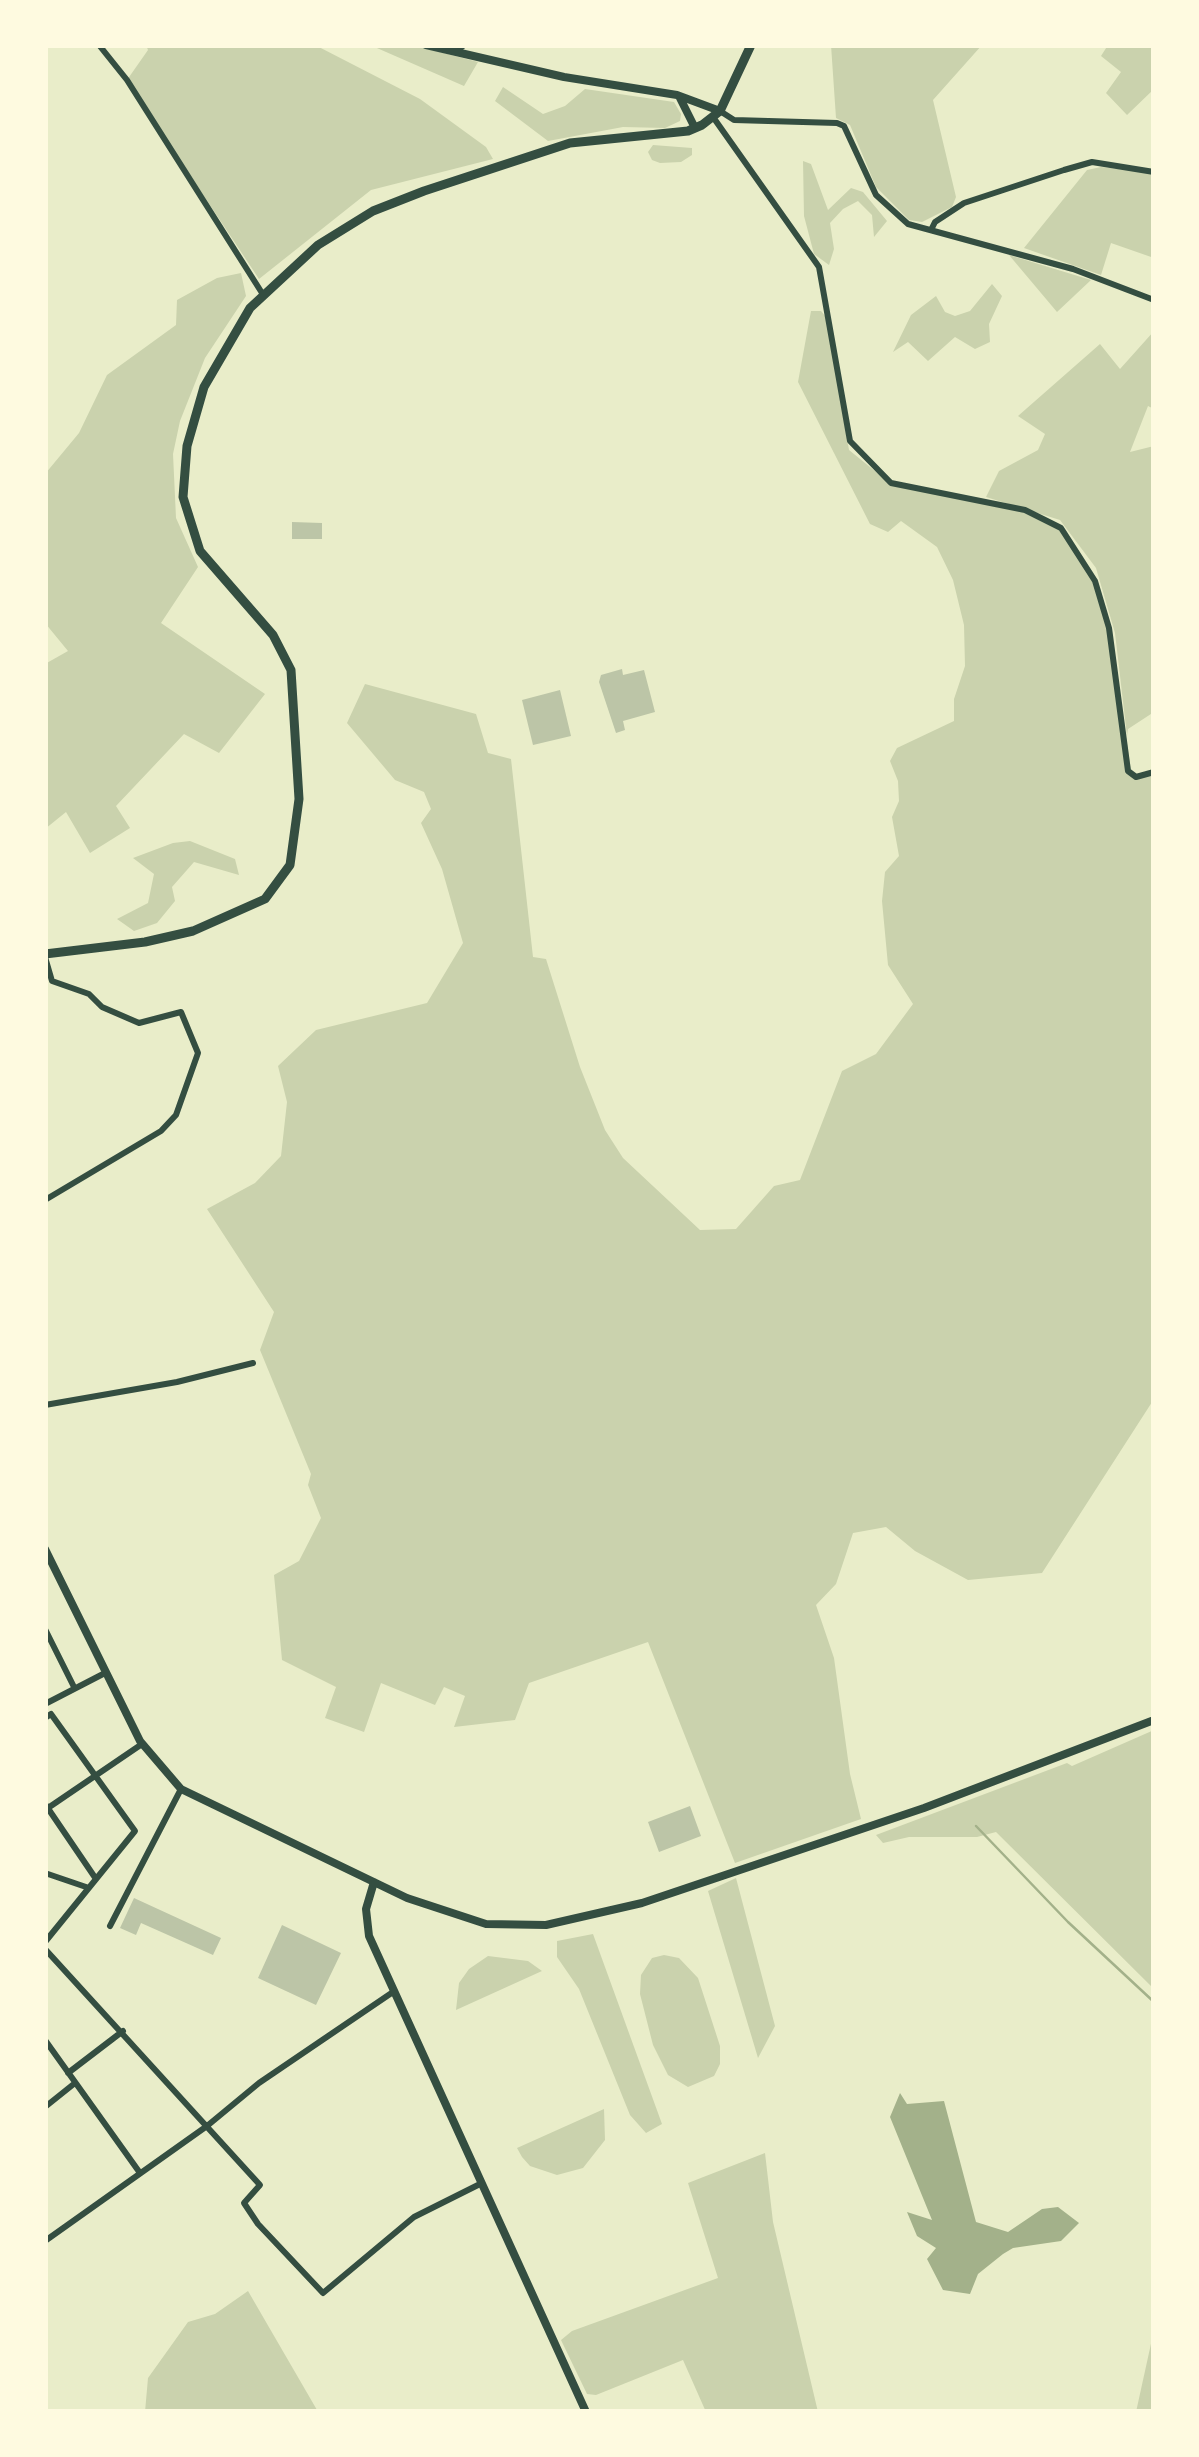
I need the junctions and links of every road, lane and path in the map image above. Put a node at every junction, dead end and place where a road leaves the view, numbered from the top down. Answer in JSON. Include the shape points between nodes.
{"nodes":[{"id":1,"x":99,"y":45,"type":"edge"},
{"id":2,"x":426,"y":45,"type":"edge"},
{"id":3,"x":464,"y":45,"type":"edge"},
{"id":4,"x":751,"y":45,"type":"edge"},
{"id":5,"x":456,"y":52,"type":"junction"},
{"id":6,"x":676,"y":96,"type":"junction"},
{"id":7,"x":716,"y":114,"type":"junction"},
{"id":8,"x":695,"y":128,"type":"junction"},
{"id":9,"x":1154,"y":172,"type":"edge"},
{"id":10,"x":931,"y":230,"type":"junction"},
{"id":11,"x":262,"y":293,"type":"junction"},
{"id":12,"x":1154,"y":300,"type":"edge"},
{"id":13,"x":1154,"y":772,"type":"edge"},
{"id":14,"x":45,"y":956,"type":"edge"},
{"id":15,"x":45,"y":1200,"type":"edge"},
{"id":16,"x":252,"y":1363,"type":"dead end"},
{"id":17,"x":45,"y":1405,"type":"edge"},
{"id":18,"x":45,"y":1548,"type":"edge"},
{"id":19,"x":45,"y":1629,"type":"edge"},
{"id":20,"x":105,"y":1673,"type":"junction"},
{"id":21,"x":74,"y":1687,"type":"junction"},
{"id":22,"x":45,"y":1704,"type":"edge"},
{"id":23,"x":45,"y":1718,"type":"edge"},
{"id":24,"x":1154,"y":1720,"type":"edge"},
{"id":25,"x":142,"y":1744,"type":"junction"},
{"id":26,"x":95,"y":1775,"type":"junction"},
{"id":27,"x":181,"y":1789,"type":"junction"},
{"id":28,"x":46,"y":1807,"type":"edge"},
{"id":29,"x":45,"y":1873,"type":"edge"},
{"id":30,"x":96,"y":1879,"type":"junction"},
{"id":31,"x":374,"y":1882,"type":"junction"},
{"id":32,"x":89,"y":1888,"type":"junction"},
{"id":33,"x":110,"y":1926,"type":"dead end"},
{"id":34,"x":45,"y":1946,"type":"edge"},
{"id":35,"x":393,"y":1992,"type":"junction"},
{"id":36,"x":123,"y":2031,"type":"junction"},
{"id":37,"x":45,"y":2040,"type":"edge"},
{"id":38,"x":68,"y":2073,"type":"junction"},
{"id":39,"x":75,"y":2083,"type":"junction"},
{"id":40,"x":45,"y":2107,"type":"edge"},
{"id":41,"x":207,"y":2126,"type":"junction"},
{"id":42,"x":140,"y":2173,"type":"junction"},
{"id":43,"x":482,"y":2183,"type":"junction"},
{"id":44,"x":45,"y":2241,"type":"edge"},
{"id":45,"x":586,"y":2412,"type":"edge"}],
"edges":[{"from":1,"to":11,"type":"street"},
{"from":2,"to":5,"type":"street"},
{"from":3,"to":5,"type":"street"},
{"from":4,"to":7,"type":"main road"},
{"from":5,"to":6,"type":"street"},
{"from":6,"to":7,"type":"street"},
{"from":6,"to":8,"type":"street"},
{"from":7,"to":8,"type":"main road"},
{"from":7,"to":10,"type":"street","via":[[844,126],[876,195],[908,224]]},
{"from":7,"to":13,"type":"street","via":[[819,267],[850,441],[891,483],[1025,510],[1061,528],[1096,581],[1129,774]]},
{"from":8,"to":11,"type":"main road","via":[[570,144],[373,211],[300,257]]},
{"from":9,"to":10,"type":"street","via":[[1108,163],[1078,166],[988,192]]},
{"from":10,"to":12,"type":"street","via":[[1073,268]]},
{"from":11,"to":14,"type":"main road","via":[[204,386],[187,446],[183,497],[200,551],[272,636],[291,670],[299,798],[290,865],[265,899],[193,931]]},
{"from":14,"to":15,"type":"street","via":[[52,981],[139,1023],[181,1012],[198,1053],[176,1115],[162,1131]]},
{"from":16,"to":17,"type":"street"},
{"from":18,"to":20,"type":"street"},
{"from":19,"to":21,"type":"street"},
{"from":20,"to":21,"type":"street"},
{"from":20,"to":25,"type":"street"},
{"from":21,"to":22,"type":"street"},
{"from":23,"to":26,"type":"street","via":[[51,1714]]},
{"from":24,"to":31,"type":"street","via":[[910,1813],[583,1919],[486,1924]]},
{"from":25,"to":26,"type":"street"},
{"from":25,"to":27,"type":"street"},
{"from":26,"to":28,"type":"street"},
{"from":26,"to":30,"type":"street","via":[[135,1831]]},
{"from":27,"to":31,"type":"street"},
{"from":27,"to":33,"type":"street"},
{"from":28,"to":30,"type":"street"},
{"from":29,"to":32,"type":"street"},
{"from":30,"to":32,"type":"street"},
{"from":31,"to":35,"type":"street","via":[[366,1922]]},
{"from":32,"to":34,"type":"street"},
{"from":34,"to":36,"type":"street"},
{"from":35,"to":41,"type":"street"},
{"from":35,"to":43,"type":"street"},
{"from":36,"to":38,"type":"street"},
{"from":36,"to":41,"type":"street"},
{"from":37,"to":38,"type":"street"},
{"from":38,"to":39,"type":"street"},
{"from":39,"to":40,"type":"street"},
{"from":39,"to":42,"type":"street"},
{"from":41,"to":42,"type":"street"},
{"from":41,"to":43,"type":"street","via":[[260,2185],[244,2202],[258,2224],[323,2292],[414,2217]]},
{"from":42,"to":44,"type":"street"},
{"from":43,"to":45,"type":"street"}]}
